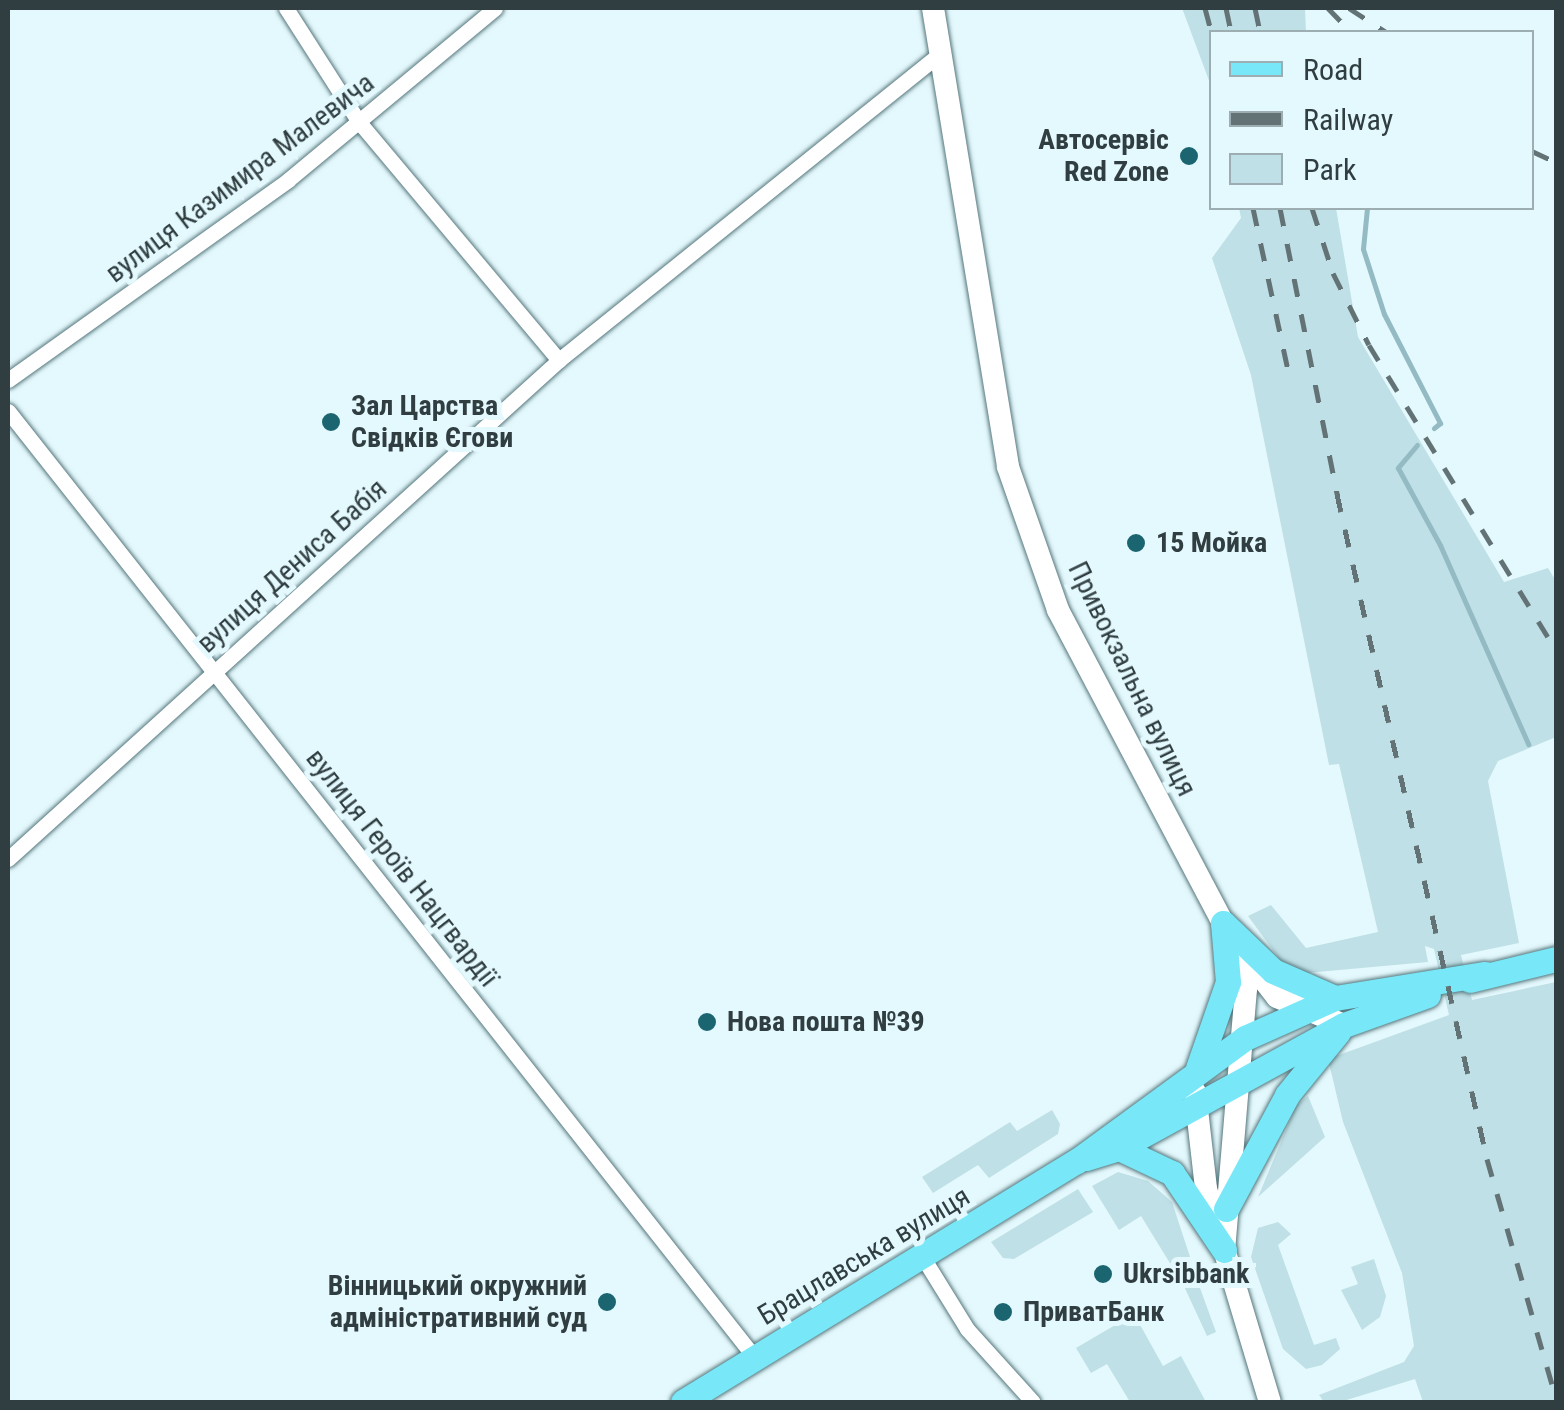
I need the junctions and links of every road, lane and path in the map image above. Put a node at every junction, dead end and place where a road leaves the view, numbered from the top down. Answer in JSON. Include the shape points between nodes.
{"nodes":[{"id":1,"x":286,"y":8,"type":"edge"},
{"id":2,"x":495,"y":8,"type":"edge"},
{"id":3,"x":933,"y":8,"type":"edge"},
{"id":4,"x":942,"y":52,"type":"junction"},
{"id":5,"x":360,"y":122,"type":"junction"},
{"id":6,"x":559,"y":360,"type":"junction"},
{"id":7,"x":8,"y":380,"type":"edge"},
{"id":8,"x":8,"y":410,"type":"edge"},
{"id":9,"x":214,"y":670,"type":"junction"},
{"id":10,"x":8,"y":859,"type":"edge"},
{"id":11,"x":1223,"y":923,"type":"junction"},
{"id":12,"x":1556,"y":959,"type":"edge"},
{"id":13,"x":1485,"y":974,"type":"junction"},
{"id":14,"x":1335,"y":998,"type":"junction"},
{"id":15,"x":1301,"y":1010,"type":"junction"},
{"id":16,"x":1344,"y":1025,"type":"junction"},
{"id":17,"x":1245,"y":1038,"type":"junction"},
{"id":18,"x":1198,"y":1069,"type":"junction"},
{"id":19,"x":1242,"y":1078,"type":"junction"},
{"id":20,"x":1193,"y":1106,"type":"junction"},
{"id":21,"x":1119,"y":1148,"type":"junction"},
{"id":22,"x":1076,"y":1161,"type":"junction"},
{"id":23,"x":1226,"y":1209,"type":"junction"},
{"id":24,"x":1224,"y":1250,"type":"junction"},
{"id":25,"x":922,"y":1256,"type":"junction"},
{"id":26,"x":755,"y":1358,"type":"junction"},
{"id":27,"x":683,"y":1402,"type":"edge"},
{"id":28,"x":1033,"y":1402,"type":"edge"},
{"id":29,"x":1270,"y":1402,"type":"edge"}],
"edges":[{"from":1,"to":5,"type":"street"},
{"from":2,"to":5,"type":"street","name":"вулиця Казимира Малевича"},
{"from":3,"to":4,"type":"main road","name":"Привокзальна вулиця"},
{"from":4,"to":6,"type":"street","name":"вулиця Дениса Бабія"},
{"from":4,"to":11,"type":"main road","name":"Привокзальна вулиця","via":[[1008,467],[1058,610]]},
{"from":5,"to":6,"type":"street"},
{"from":5,"to":7,"type":"street","name":"вулиця Казимира Малевича"},
{"from":6,"to":9,"type":"street","name":"вулиця Дениса Бабія"},
{"from":8,"to":9,"type":"street","name":"вулиця Героїв Нацгвардії"},
{"from":9,"to":10,"type":"street","name":"вулиця Дениса Бабія"},
{"from":9,"to":26,"type":"street","name":"вулиця Героїв Нацгвардії"},
{"from":11,"to":14,"type":"main road","via":[[1273,971]]},
{"from":11,"to":15,"type":"main road","via":[[1260,982]]},
{"from":11,"to":17,"type":"main road","name":"Привокзальна вулиця","via":[[1246,989]]},
{"from":11,"to":18,"type":"main road","via":[[1228,982]]},
{"from":12,"to":13,"type":"main road"},
{"from":13,"to":14,"type":"main road","name":"Брацлавська вулиця"},
{"from":13,"to":16,"type":"main road","name":"Брацлавська вулиця"},
{"from":14,"to":15,"type":"main road","name":"Брацлавська вулиця"},
{"from":15,"to":16,"type":"main road"},
{"from":15,"to":17,"type":"main road","name":"Брацлавська вулиця"},
{"from":16,"to":19,"type":"main road","name":"Брацлавська вулиця"},
{"from":16,"to":23,"type":"main road","via":[[1286,1095]]},
{"from":17,"to":18,"type":"main road","name":"Брацлавська вулиця"},
{"from":17,"to":19,"type":"main road","name":"Привокзальна вулиця"},
{"from":18,"to":20,"type":"main road","name":"Привокзальна вулиця"},
{"from":18,"to":22,"type":"main road","name":"Брацлавська вулиця"},
{"from":19,"to":20,"type":"main road","name":"Брацлавська вулиця"},
{"from":19,"to":23,"type":"main road","name":"Привокзальна вулиця"},
{"from":20,"to":21,"type":"main road","name":"Брацлавська вулиця"},
{"from":20,"to":24,"type":"main road","name":"Привокзальна вулиця"},
{"from":21,"to":22,"type":"main road","name":"Брацлавська вулиця"},
{"from":21,"to":24,"type":"main road","via":[[1172,1173]]},
{"from":22,"to":25,"type":"main road","name":"Брацлавська вулиця"},
{"from":23,"to":24,"type":"main road","name":"Привокзальна вулиця"},
{"from":24,"to":29,"type":"main road","name":"Привокзальна вулиця"},
{"from":25,"to":26,"type":"main road","name":"Брацлавська вулиця"},
{"from":25,"to":28,"type":"street","via":[[967,1330]]},
{"from":26,"to":27,"type":"main road","name":"Брацлавська вулиця"}]}
